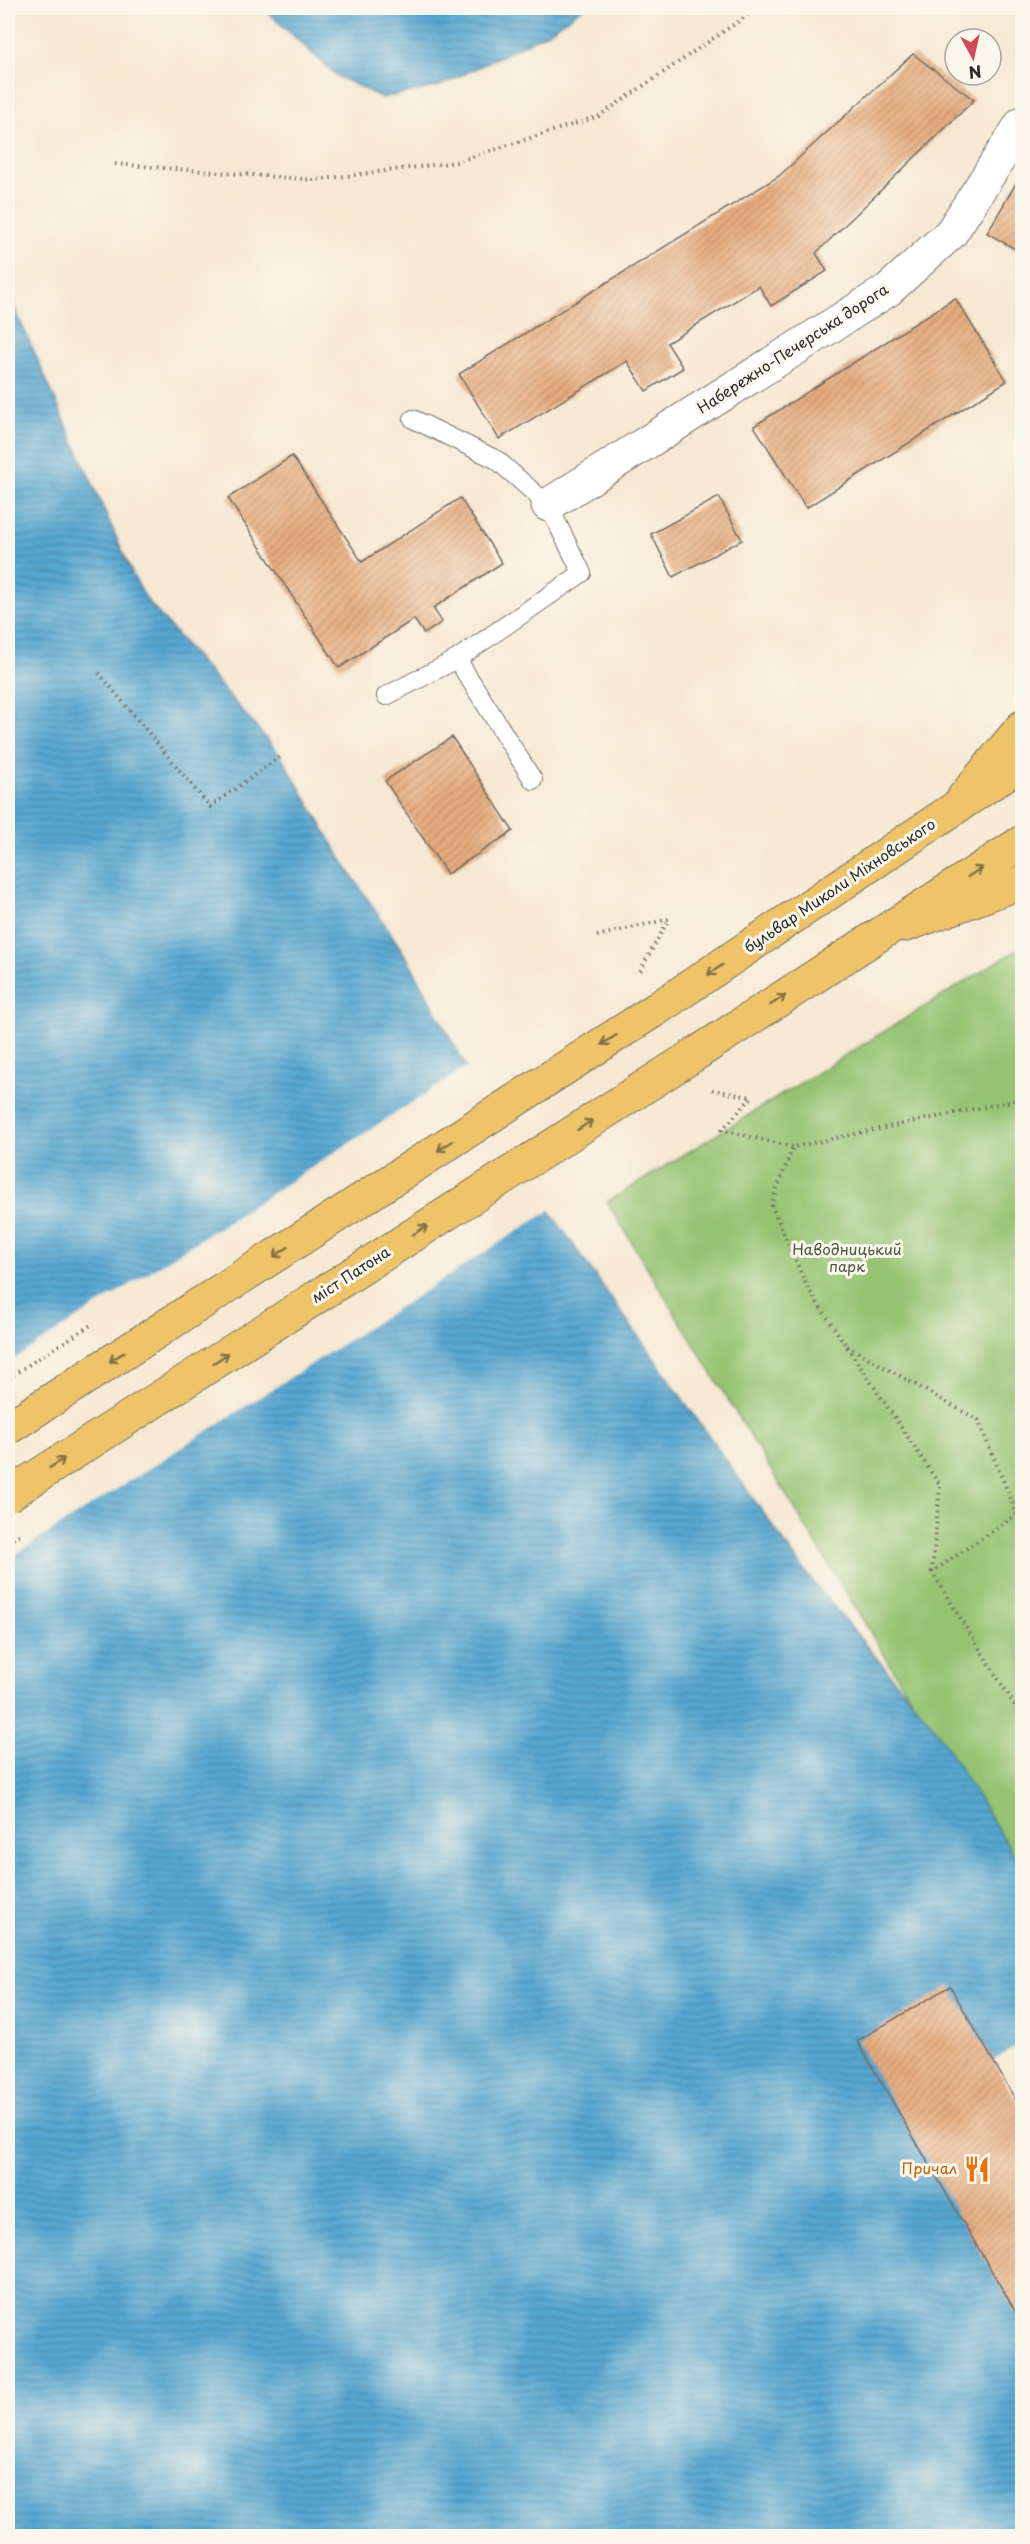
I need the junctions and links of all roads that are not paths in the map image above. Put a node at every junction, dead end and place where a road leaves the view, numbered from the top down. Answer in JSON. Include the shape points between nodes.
{"nodes":[{"id":1,"x":1023,"y":123,"type":"edge"},
{"id":2,"x":413,"y":418,"type":"dead end"},
{"id":3,"x":548,"y":505,"type":"junction"},
{"id":4,"x":457,"y":659,"type":"junction"},
{"id":5,"x":386,"y":696,"type":"dead end"},
{"id":6,"x":1023,"y":727,"type":"edge"},
{"id":7,"x":1023,"y":764,"type":"edge"},
{"id":8,"x":532,"y":780,"type":"dead end"},
{"id":9,"x":955,"y":808,"type":"junction"},
{"id":10,"x":1023,"y":842,"type":"edge"},
{"id":11,"x":1023,"y":882,"type":"edge"},
{"id":12,"x":873,"y":938,"type":"junction"},
{"id":13,"x":8,"y":1428,"type":"edge"},
{"id":14,"x":8,"y":1495,"type":"edge"}],
"edges":[{"from":1,"to":3,"type":"street","name":"Набережно-Печерська дорога","via":[[951,233],[888,290]]},
{"from":2,"to":3,"type":"lane","via":[[497,460]]},
{"from":3,"to":4,"type":"lane","via":[[582,573]]},
{"from":4,"to":5,"type":"lane"},
{"from":4,"to":8,"type":"lane"},
{"from":6,"to":9,"type":"main road"},
{"from":7,"to":9,"type":"main road","name":"бульвар Миколи Міхновського"},
{"from":9,"to":13,"type":"main road","name":"бульвар Миколи Міхновського","one_way":true,"bridge":true,"via":[[658,1008]]},
{"from":12,"to":10,"type":"main road","one_way":true},
{"from":11,"to":12,"type":"main road"},
{"from":14,"to":12,"type":"main road","name":"міст Патона","one_way":true,"bridge":true}]}
